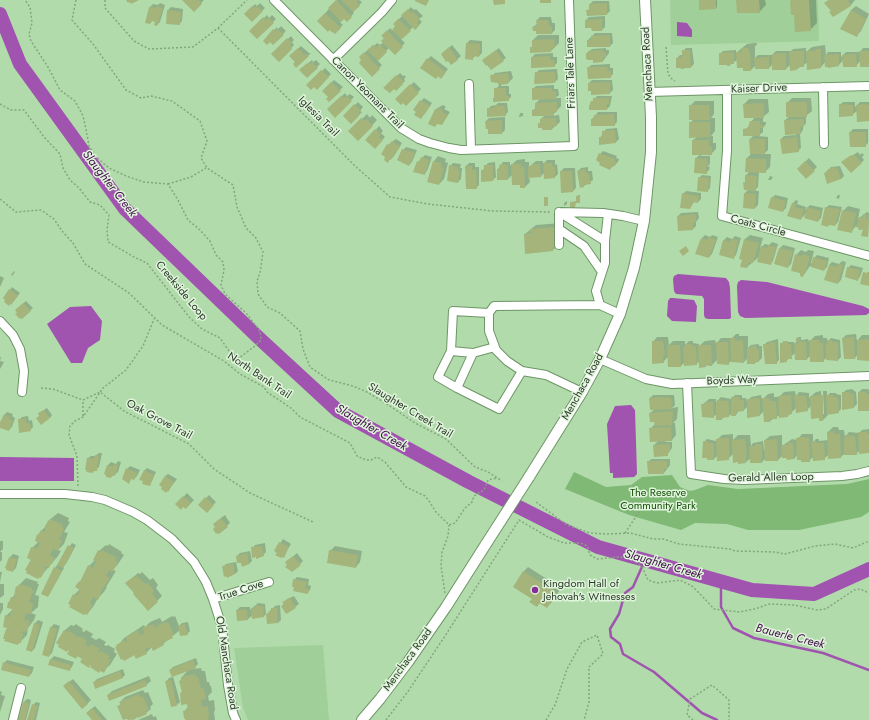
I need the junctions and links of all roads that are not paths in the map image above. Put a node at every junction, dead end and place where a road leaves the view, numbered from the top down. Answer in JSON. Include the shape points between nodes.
{"nodes":[{"id":1,"x":274,"y":0,"type":"edge"},
{"id":2,"x":392,"y":0,"type":"edge"},
{"id":3,"x":569,"y":0,"type":"edge"},
{"id":4,"x":645,"y":0,"type":"edge"},
{"id":5,"x":333,"y":60,"type":"junction"},
{"id":6,"x":468,"y":84,"type":"dead end"},
{"id":7,"x":869,"y":86,"type":"edge"},
{"id":8,"x":823,"y":87,"type":"junction"},
{"id":9,"x":727,"y":90,"type":"junction"},
{"id":10,"x":649,"y":92,"type":"junction"},
{"id":11,"x":824,"y":144,"type":"dead end"},
{"id":12,"x":574,"y":146,"type":"joint"},
{"id":13,"x":471,"y":149,"type":"junction"},
{"id":14,"x":559,"y":212,"type":"junction"},
{"id":15,"x":608,"y":214,"type":"junction"},
{"id":16,"x":644,"y":221,"type":"junction"},
{"id":17,"x":559,"y":229,"type":"junction"},
{"id":18,"x":605,"y":241,"type":"junction"},
{"id":19,"x":559,"y":245,"type":"dead end"},
{"id":20,"x":869,"y":256,"type":"edge"},
{"id":21,"x":602,"y":272,"type":"junction"},
{"id":22,"x":600,"y":305,"type":"junction"},
{"id":23,"x":489,"y":313,"type":"junction"},
{"id":24,"x":620,"y":314,"type":"junction"},
{"id":25,"x":0,"y":321,"type":"edge"},
{"id":26,"x":495,"y":347,"type":"junction"},
{"id":27,"x":451,"y":351,"type":"junction"},
{"id":28,"x":473,"y":353,"type":"junction"},
{"id":29,"x":600,"y":359,"type":"junction"},
{"id":30,"x":522,"y":371,"type":"junction"},
{"id":31,"x":869,"y":376,"type":"edge"},
{"id":32,"x":687,"y":383,"type":"junction"},
{"id":33,"x":457,"y":388,"type":"junction"},
{"id":34,"x":22,"y":392,"type":"dead end"},
{"id":35,"x":582,"y":392,"type":"junction"},
{"id":36,"x":869,"y":471,"type":"edge"},
{"id":37,"x":0,"y":494,"type":"edge"},
{"id":38,"x":269,"y":582,"type":"dead end"},
{"id":39,"x":213,"y":600,"type":"junction"},
{"id":40,"x":21,"y":688,"type":"dead end"},
{"id":41,"x":13,"y":720,"type":"edge"},
{"id":42,"x":236,"y":720,"type":"edge"},
{"id":43,"x":362,"y":720,"type":"edge"}],
"edges":[{"from":1,"to":5,"type":"street","name":"Canon Yeomans Trail"},
{"from":2,"to":5,"type":"street"},
{"from":3,"to":12,"type":"street","name":"Friars Tale Lane"},
{"from":4,"to":10,"type":"main road","name":"Menchaca Road"},
{"from":5,"to":13,"type":"street","name":"Canon Yeomans Trail","via":[[392,121],[410,134],[440,146]]},
{"from":6,"to":13,"type":"street"},
{"from":7,"to":8,"type":"street","name":"Kaiser Drive"},
{"from":8,"to":9,"type":"street","name":"Kaiser Drive"},
{"from":8,"to":11,"type":"street"},
{"from":9,"to":10,"type":"street","name":"Kaiser Drive"},
{"from":9,"to":20,"type":"street","name":"Coats Circle","via":[[727,151],[722,216]]},
{"from":10,"to":16,"type":"main road","name":"Menchaca Road","via":[[651,152]]},
{"from":12,"to":13,"type":"street","name":"Canon Yeomans Trail"},
{"from":14,"to":15,"type":"street"},
{"from":14,"to":17,"type":"street"},
{"from":14,"to":18,"type":"street"},
{"from":15,"to":16,"type":"street"},
{"from":15,"to":18,"type":"street"},
{"from":16,"to":24,"type":"main road","name":"Menchaca Road","via":[[634,268]]},
{"from":17,"to":19,"type":"street"},
{"from":17,"to":21,"type":"street","via":[[584,246]]},
{"from":18,"to":21,"type":"street","via":[[605,263]]},
{"from":21,"to":22,"type":"street","via":[[596,291]]},
{"from":22,"to":23,"type":"street","via":[[494,306]]},
{"from":22,"to":24,"type":"street"},
{"from":23,"to":26,"type":"street","via":[[489,331]]},
{"from":23,"to":27,"type":"street","via":[[453,311]]},
{"from":24,"to":29,"type":"main road","name":"Menchaca Road"},
{"from":25,"to":34,"type":"street","via":[[20,349],[24,364]]},
{"from":26,"to":28,"type":"street"},
{"from":26,"to":30,"type":"street","via":[[506,361]]},
{"from":27,"to":28,"type":"street"},
{"from":27,"to":33,"type":"street","via":[[438,377]]},
{"from":28,"to":33,"type":"street"},
{"from":29,"to":32,"type":"street","name":"Boyds Way","via":[[655,382]]},
{"from":29,"to":35,"type":"main road","name":"Menchaca Road"},
{"from":30,"to":33,"type":"street","via":[[499,409]]},
{"from":30,"to":35,"type":"street","via":[[546,375]]},
{"from":31,"to":32,"type":"street","name":"Boyds Way"},
{"from":32,"to":36,"type":"street","name":"Gerald Allen Loop","via":[[691,474],[744,480],[842,476]]},
{"from":35,"to":43,"type":"main road","name":"Menchaca Road","bridge":true,"via":[[446,607],[417,650]]},
{"from":37,"to":39,"type":"street","name":"Old Manchaca Road","via":[[78,495],[105,500],[133,512],[161,529],[184,551],[201,573]]},
{"from":38,"to":39,"type":"street","name":"True Cove"},
{"from":39,"to":42,"type":"street","name":"Old Manchaca Road","via":[[222,631],[228,685]]},
{"from":40,"to":41,"type":"street"}]}
